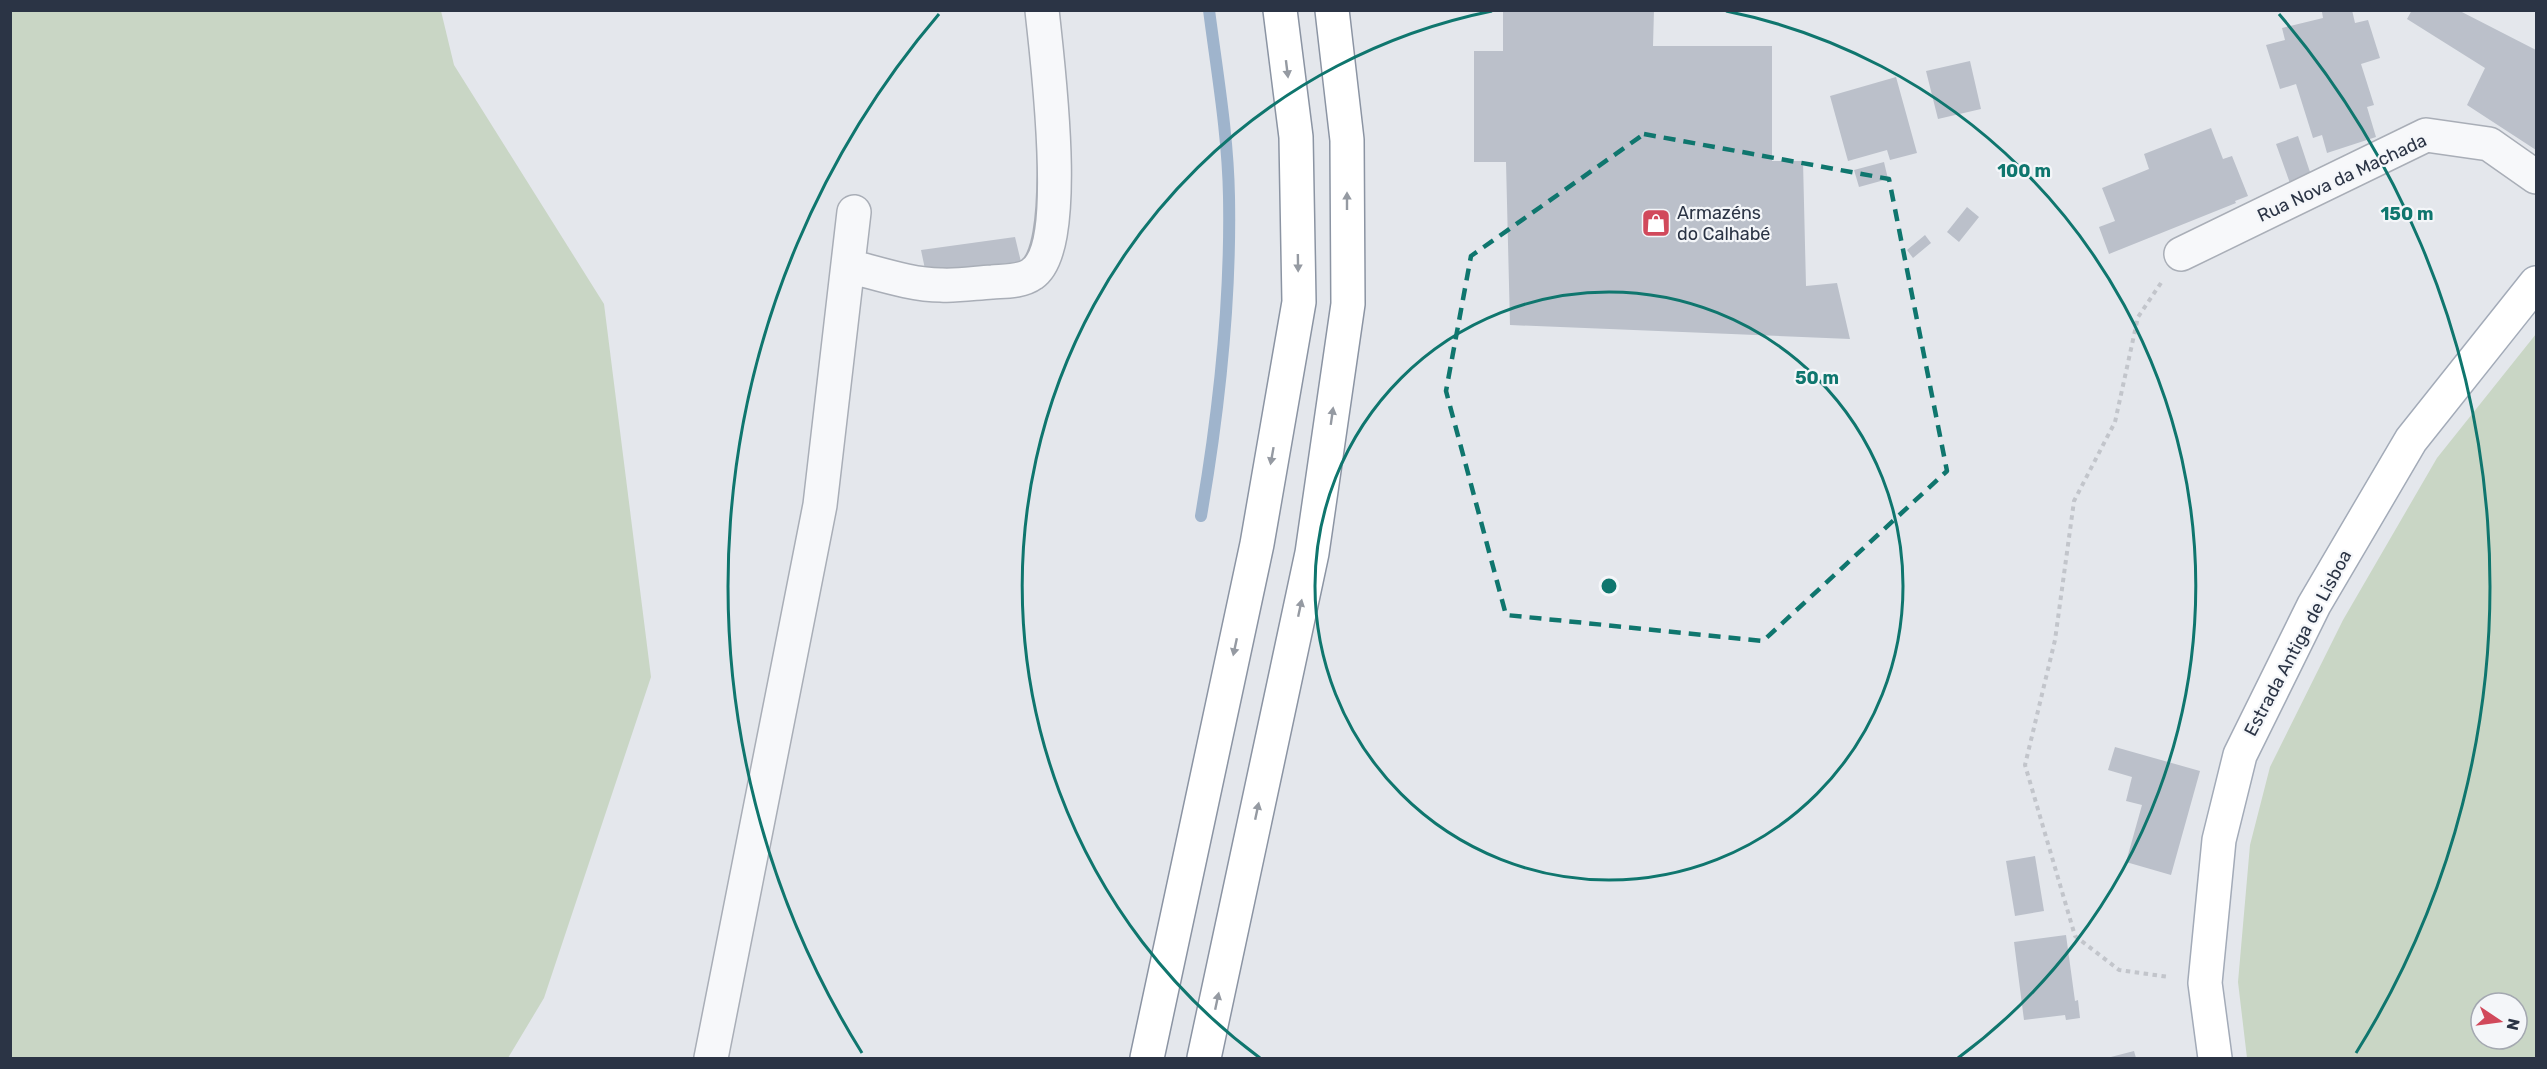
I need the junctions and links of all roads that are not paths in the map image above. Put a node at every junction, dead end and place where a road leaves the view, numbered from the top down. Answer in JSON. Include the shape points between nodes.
{"nodes":[{"id":1,"x":1042,"y":10,"type":"edge"},
{"id":2,"x":1280,"y":10,"type":"edge"},
{"id":3,"x":1332,"y":10,"type":"edge"},
{"id":4,"x":2536,"y":177,"type":"edge"},
{"id":5,"x":854,"y":212,"type":"dead end"},
{"id":6,"x":2181,"y":254,"type":"road end"},
{"id":7,"x":848,"y":266,"type":"junction"},
{"id":8,"x":2536,"y":283,"type":"edge"},
{"id":9,"x":711,"y":1059,"type":"edge"},
{"id":10,"x":1147,"y":1059,"type":"edge"},
{"id":11,"x":1204,"y":1059,"type":"edge"},
{"id":12,"x":2215,"y":1059,"type":"edge"}],
"edges":[{"from":1,"to":7,"type":"street","via":[[1054,136],[1053,218],[1042,264],[1031,275],[1013,281],[940,285]]},
{"from":2,"to":10,"type":"main road","one_way":true,"via":[[1296,137],[1299,302],[1257,544]]},
{"from":11,"to":3,"type":"main road","one_way":true,"via":[[1312,553],[1348,304],[1347,140]]},
{"from":4,"to":6,"type":"street","name":"Rua Nova da Machada","via":[[2489,144],[2426,135]]},
{"from":5,"to":7,"type":"street"},
{"from":7,"to":9,"type":"street","via":[[820,505]]},
{"from":8,"to":12,"type":"main road","name":"Estrada Antiga de Lisboa","via":[[2411,440],[2314,605],[2240,755],[2219,840],[2205,983]]}]}
